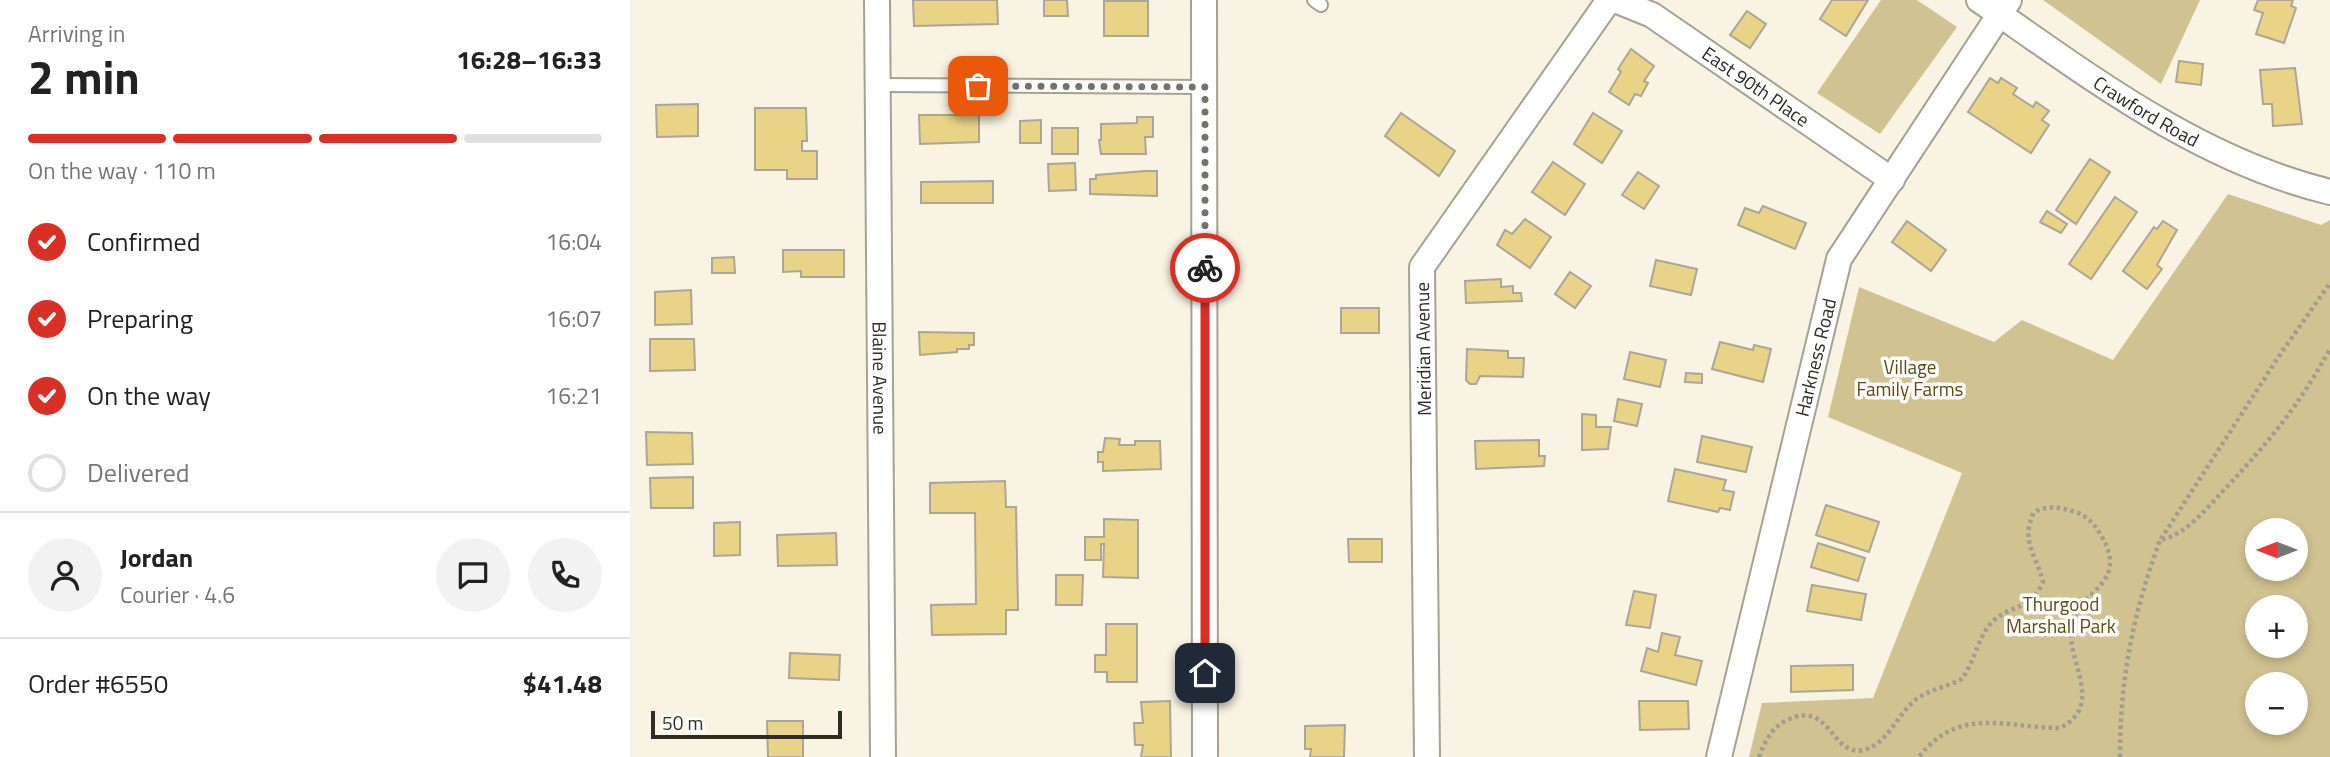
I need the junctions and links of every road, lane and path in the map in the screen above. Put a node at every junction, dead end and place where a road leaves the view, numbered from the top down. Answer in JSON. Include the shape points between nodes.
{"nodes":[{"id":1,"x":877,"y":0,"type":"edge"},
{"id":2,"x":1204,"y":0,"type":"edge"},
{"id":3,"x":1609,"y":0,"type":"edge"},
{"id":4,"x":1615,"y":0,"type":"edge"},
{"id":5,"x":1979,"y":0,"type":"edge"},
{"id":6,"x":2005,"y":7,"type":"edge"},
{"id":7,"x":878,"y":85,"type":"junction"},
{"id":8,"x":1205,"y":87,"type":"junction"},
{"id":9,"x":1892,"y":180,"type":"junction"},
{"id":10,"x":2330,"y":192,"type":"edge"},
{"id":11,"x":2330,"y":283,"type":"edge"},
{"id":12,"x":2330,"y":349,"type":"edge"},
{"id":13,"x":2160,"y":540,"type":"junction"},
{"id":14,"x":883,"y":757,"type":"edge"},
{"id":15,"x":1205,"y":757,"type":"edge"},
{"id":16,"x":1427,"y":757,"type":"edge"},
{"id":17,"x":1719,"y":757,"type":"edge"},
{"id":18,"x":1759,"y":757,"type":"edge"},
{"id":19,"x":1919,"y":757,"type":"edge"},
{"id":20,"x":2120,"y":757,"type":"edge"}],
"edges":[{"from":1,"to":7,"type":"street","name":"Blaine Avenue"},
{"from":2,"to":8,"type":"street"},
{"from":3,"to":16,"type":"street","name":"Meridian Avenue","via":[[1422,267]]},
{"from":4,"to":9,"type":"street","name":"East 90th Place","via":[[1652,15]]},
{"from":5,"to":6,"type":"street","name":"Crawford Road"},
{"from":6,"to":9,"type":"street","name":"Harkness Road"},
{"from":6,"to":10,"type":"street","name":"Crawford Road","via":[[2148,114],[2197,143],[2256,169]]},
{"from":7,"to":8,"type":"lane"},
{"from":7,"to":14,"type":"street","name":"Blaine Avenue"},
{"from":8,"to":15,"type":"street"},
{"from":9,"to":17,"type":"street","name":"Harkness Road","via":[[1839,259]]},
{"from":11,"to":13,"type":"path"},
{"from":12,"to":13,"type":"path","via":[[2294,411],[2265,447],[2182,531]]},
{"from":13,"to":20,"type":"path","via":[[2127,649]]},
{"from":18,"to":19,"type":"path","via":[[1771,732],[1784,721],[1803,715],[1828,727],[1847,749],[1856,752],[1876,744],[1915,700],[1962,679],[1985,630],[2038,594],[2043,582],[2028,544],[2027,528],[2034,512],[2047,506],[2082,514],[2095,525],[2111,562],[2106,579],[2071,628],[2080,674],[2078,714],[2060,728],[1976,722],[1943,735]]}]}
